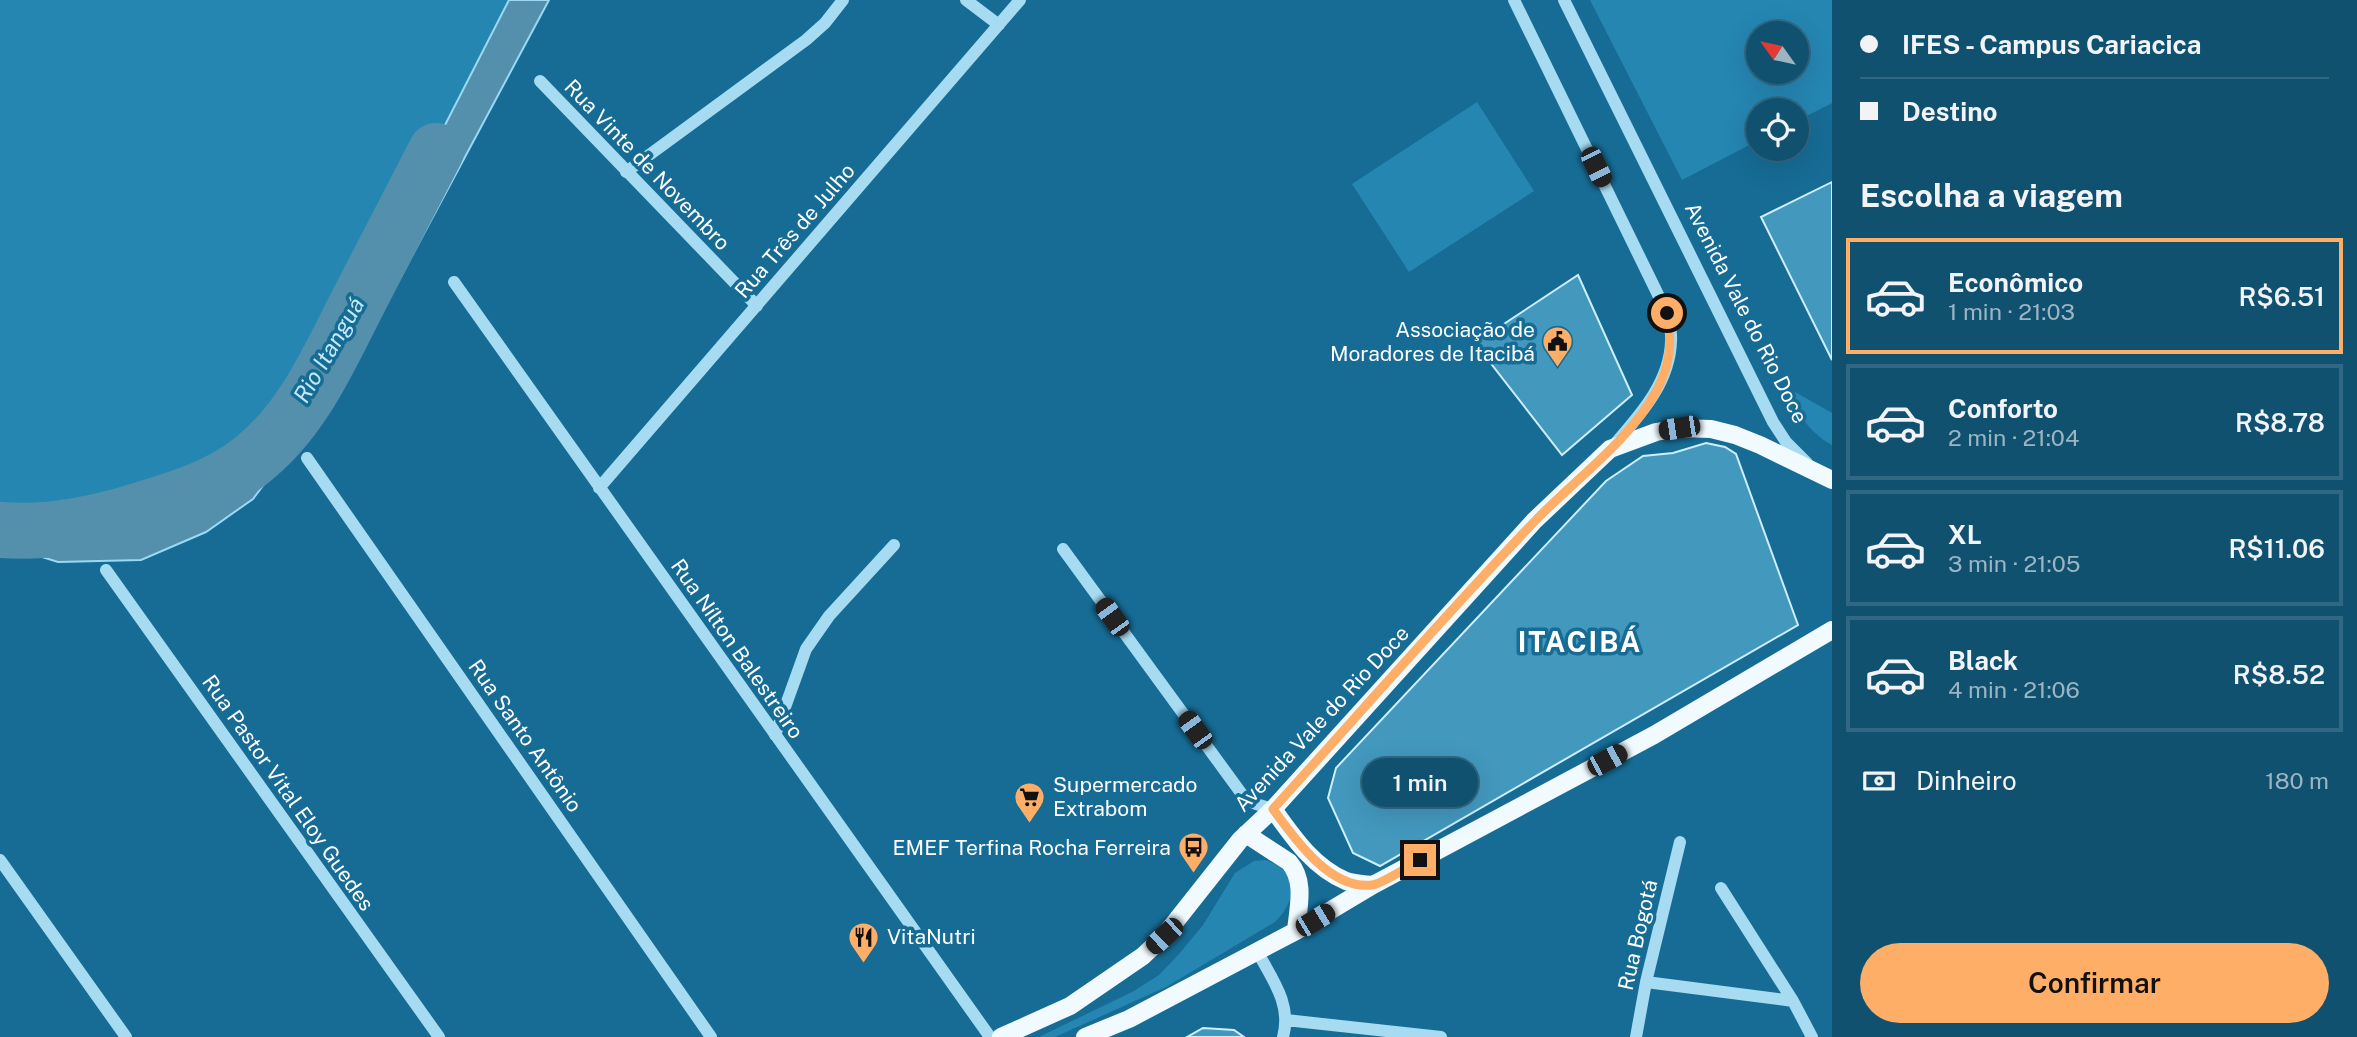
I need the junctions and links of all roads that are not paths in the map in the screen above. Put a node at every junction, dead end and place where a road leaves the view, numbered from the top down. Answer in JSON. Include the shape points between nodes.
{"nodes":[{"id":1,"x":843,"y":0,"type":"edge"},
{"id":2,"x":966,"y":0,"type":"edge"},
{"id":3,"x":1020,"y":0,"type":"edge"},
{"id":4,"x":1514,"y":0,"type":"edge"},
{"id":5,"x":1563,"y":0,"type":"edge"},
{"id":6,"x":999,"y":25,"type":"junction"},
{"id":7,"x":540,"y":81,"type":"dead end"},
{"id":8,"x":626,"y":172,"type":"junction"},
{"id":9,"x":454,"y":282,"type":"dead end"},
{"id":10,"x":757,"y":306,"type":"junction"},
{"id":11,"x":1610,"y":449,"type":"junction"},
{"id":12,"x":307,"y":458,"type":"dead end"},
{"id":13,"x":1826,"y":478,"type":"edge"},
{"id":14,"x":599,"y":488,"type":"junction"},
{"id":15,"x":894,"y":545,"type":"dead end"},
{"id":16,"x":1063,"y":550,"type":"dead end"},
{"id":17,"x":106,"y":570,"type":"dead end"},
{"id":18,"x":1832,"y":631,"type":"edge"},
{"id":19,"x":775,"y":735,"type":"junction"},
{"id":20,"x":1273,"y":809,"type":"junction"},
{"id":21,"x":1246,"y":834,"type":"junction"},
{"id":22,"x":1680,"y":842,"type":"dead end"},
{"id":23,"x":0,"y":860,"type":"edge"},
{"id":24,"x":1373,"y":885,"type":"junction"},
{"id":25,"x":1721,"y":888,"type":"dead end"},
{"id":26,"x":1296,"y":931,"type":"junction"},
{"id":27,"x":1258,"y":951,"type":"junction"},
{"id":28,"x":1646,"y":982,"type":"junction"},
{"id":29,"x":1793,"y":1002,"type":"junction"},
{"id":30,"x":1286,"y":1020,"type":"junction"},
{"id":31,"x":126,"y":1037,"type":"edge"},
{"id":32,"x":439,"y":1037,"type":"edge"},
{"id":33,"x":711,"y":1037,"type":"edge"},
{"id":34,"x":990,"y":1037,"type":"edge"},
{"id":35,"x":1001,"y":1037,"type":"edge"},
{"id":36,"x":1085,"y":1037,"type":"edge"},
{"id":37,"x":1283,"y":1037,"type":"edge"},
{"id":38,"x":1440,"y":1037,"type":"edge"},
{"id":39,"x":1636,"y":1037,"type":"edge"},
{"id":40,"x":1812,"y":1037,"type":"edge"}],
"edges":[{"from":1,"to":8,"type":"street","via":[[806,40]]},
{"from":2,"to":6,"type":"street"},
{"from":3,"to":6,"type":"street","name":"Rua Três de Julho"},
{"from":4,"to":11,"type":"street","name":"Avenida Vale do Rio Doce","via":[[1667,313],[1672,339],[1668,364],[1643,412]]},
{"from":5,"to":13,"type":"street","name":"Avenida Vale do Rio Doce","via":[[1773,422],[1786,442]]},
{"from":6,"to":10,"type":"street","name":"Rua Três de Julho"},
{"from":7,"to":8,"type":"street","name":"Rua Vinte de Novembro"},
{"from":8,"to":10,"type":"street","name":"Rua Vinte de Novembro"},
{"from":9,"to":14,"type":"street","name":"Rua Nílton Balestreiro"},
{"from":10,"to":14,"type":"street","name":"Rua Três de Julho"},
{"from":11,"to":13,"type":"main road","name":"Avenida Vale do Rio Doce","via":[[1656,432],[1711,429],[1735,435]]},
{"from":11,"to":20,"type":"main road","name":"Avenida Vale do Rio Doce","via":[[1534,521]]},
{"from":12,"to":33,"type":"street","name":"Rua Santo Antônio"},
{"from":14,"to":19,"type":"street","name":"Rua Nílton Balestreiro"},
{"from":15,"to":19,"type":"street","via":[[830,615],[806,649]]},
{"from":16,"to":20,"type":"street","via":[[1244,797]]},
{"from":17,"to":32,"type":"street","name":"Rua Pastor Vital Eloy Guedes"},
{"from":18,"to":24,"type":"main road","via":[[1654,735]]},
{"from":19,"to":34,"type":"street","name":"Rua Nílton Balestreiro"},
{"from":20,"to":21,"type":"main road","name":"Avenida Vale do Rio Doce"},
{"from":20,"to":24,"type":"main road","via":[[1302,848],[1324,867],[1348,882]]},
{"from":21,"to":26,"type":"main road","via":[[1294,868],[1300,892]]},
{"from":21,"to":35,"type":"main road","name":"Avenida Vale do Rio Doce","via":[[1164,936],[1120,973],[1070,1006]]},
{"from":22,"to":28,"type":"street","name":"Rua Bogotá"},
{"from":23,"to":31,"type":"street"},
{"from":24,"to":26,"type":"main road"},
{"from":25,"to":29,"type":"street"},
{"from":26,"to":27,"type":"main road"},
{"from":27,"to":30,"type":"street","via":[[1281,994]]},
{"from":27,"to":36,"type":"main road"},
{"from":28,"to":29,"type":"street"},
{"from":28,"to":39,"type":"street","name":"Rua Bogotá"},
{"from":29,"to":40,"type":"street"},
{"from":30,"to":37,"type":"street"},
{"from":30,"to":38,"type":"street"}]}
